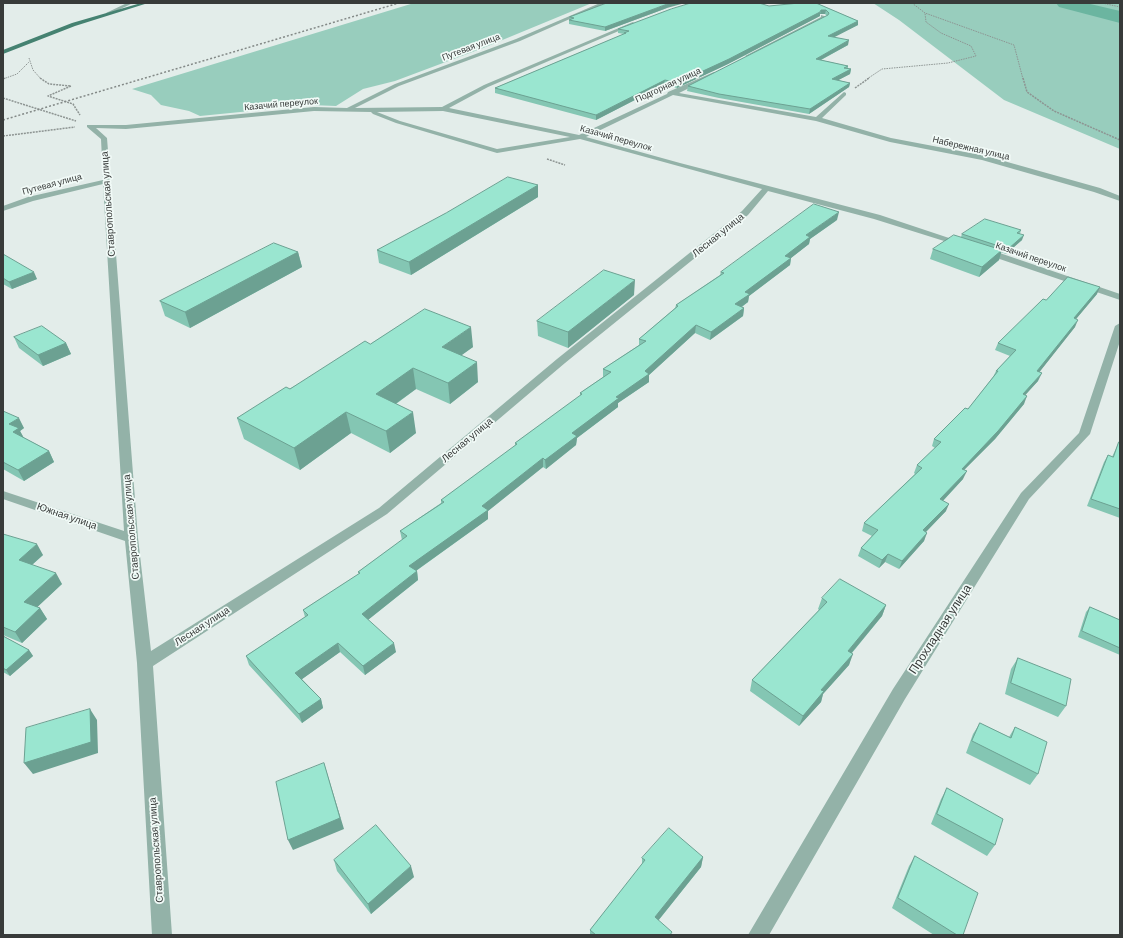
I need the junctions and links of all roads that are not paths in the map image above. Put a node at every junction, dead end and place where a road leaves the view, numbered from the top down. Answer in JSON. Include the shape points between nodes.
{"nodes":[{"id":1,"x":131,"y":3,"type":"edge"},
{"id":2,"x":146,"y":3,"type":"edge"},
{"id":3,"x":604,"y":3,"type":"edge"},
{"id":4,"x":108,"y":12,"type":"junction"},
{"id":5,"x":823,"y":16,"type":"edge"},
{"id":6,"x":642,"y":20,"type":"edge"},
{"id":7,"x":3,"y":52,"type":"edge"},
{"id":8,"x":744,"y":59,"type":"edge"},
{"id":9,"x":718,"y":72,"type":"edge"},
{"id":10,"x":670,"y":93,"type":"junction"},
{"id":11,"x":844,"y":94,"type":"edge"},
{"id":12,"x":372,"y":109,"type":"junction"},
{"id":13,"x":443,"y":109,"type":"junction"},
{"id":14,"x":345,"y":110,"type":"junction"},
{"id":15,"x":817,"y":119,"type":"junction"},
{"id":16,"x":89,"y":126,"type":"joint"},
{"id":17,"x":533,"y":126,"type":"junction"},
{"id":18,"x":580,"y":137,"type":"junction"},
{"id":19,"x":539,"y":145,"type":"junction"},
{"id":20,"x":107,"y":181,"type":"junction"},
{"id":21,"x":767,"y":188,"type":"junction"},
{"id":22,"x":1120,"y":199,"type":"edge"},
{"id":23,"x":3,"y":209,"type":"edge"},
{"id":24,"x":1120,"y":297,"type":"edge"},
{"id":25,"x":1120,"y":326,"type":"edge"},
{"id":26,"x":3,"y":495,"type":"edge"},
{"id":27,"x":131,"y":538,"type":"junction"},
{"id":28,"x":145,"y":663,"type":"junction"},
{"id":29,"x":162,"y":935,"type":"edge"},
{"id":30,"x":758,"y":935,"type":"edge"}],
"edges":[{"from":1,"to":4,"type":"street"},
{"from":2,"to":4,"type":"main road"},
{"from":3,"to":14,"type":"street","name":"Путевая улица","via":[[518,40],[397,85]]},
{"from":4,"to":7,"type":"main road"},
{"from":5,"to":8,"type":"street","via":[[825,17]]},
{"from":6,"to":13,"type":"street","via":[[486,86]]},
{"from":9,"to":10,"type":"street","name":"Подгорная улица"},
{"from":10,"to":15,"type":"street","name":"Набережная улица"},
{"from":10,"to":18,"type":"street","name":"Подгорная улица"},
{"from":11,"to":15,"type":"street"},
{"from":12,"to":13,"type":"street","name":"Казачий переулок"},
{"from":12,"to":14,"type":"street","name":"Казачий переулок"},
{"from":12,"to":19,"type":"street","via":[[375,113],[398,122],[497,151]]},
{"from":13,"to":17,"type":"street","name":"Казачий переулок"},
{"from":14,"to":16,"type":"street","name":"Казачий переулок","via":[[314,109],[126,127]]},
{"from":15,"to":22,"type":"street","name":"Набережная улица","via":[[890,140],[983,158],[1097,190]]},
{"from":16,"to":20,"type":"street","name":"Ставропольская улица","via":[[104,138]]},
{"from":17,"to":18,"type":"street","name":"Казачий переулок"},
{"from":17,"to":19,"type":"street"},
{"from":18,"to":19,"type":"street"},
{"from":18,"to":21,"type":"street","name":"Казачий переулок"},
{"from":20,"to":23,"type":"street","name":"Путевая улица","via":[[31,199]]},
{"from":20,"to":27,"type":"street","name":"Ставропольская улица"},
{"from":21,"to":24,"type":"street","name":"Казачий переулок","via":[[876,217],[977,248]]},
{"from":21,"to":28,"type":"street","name":"Лесная улица","via":[[745,213],[561,361],[383,511]]},
{"from":25,"to":30,"type":"street","name":"Прохладная улица","via":[[1084,434],[1021,502],[898,694]]},
{"from":26,"to":27,"type":"street","name":"Южная улица"},
{"from":27,"to":28,"type":"street","name":"Ставропольская улица"},
{"from":28,"to":29,"type":"street","name":"Ставропольская улица"}]}
